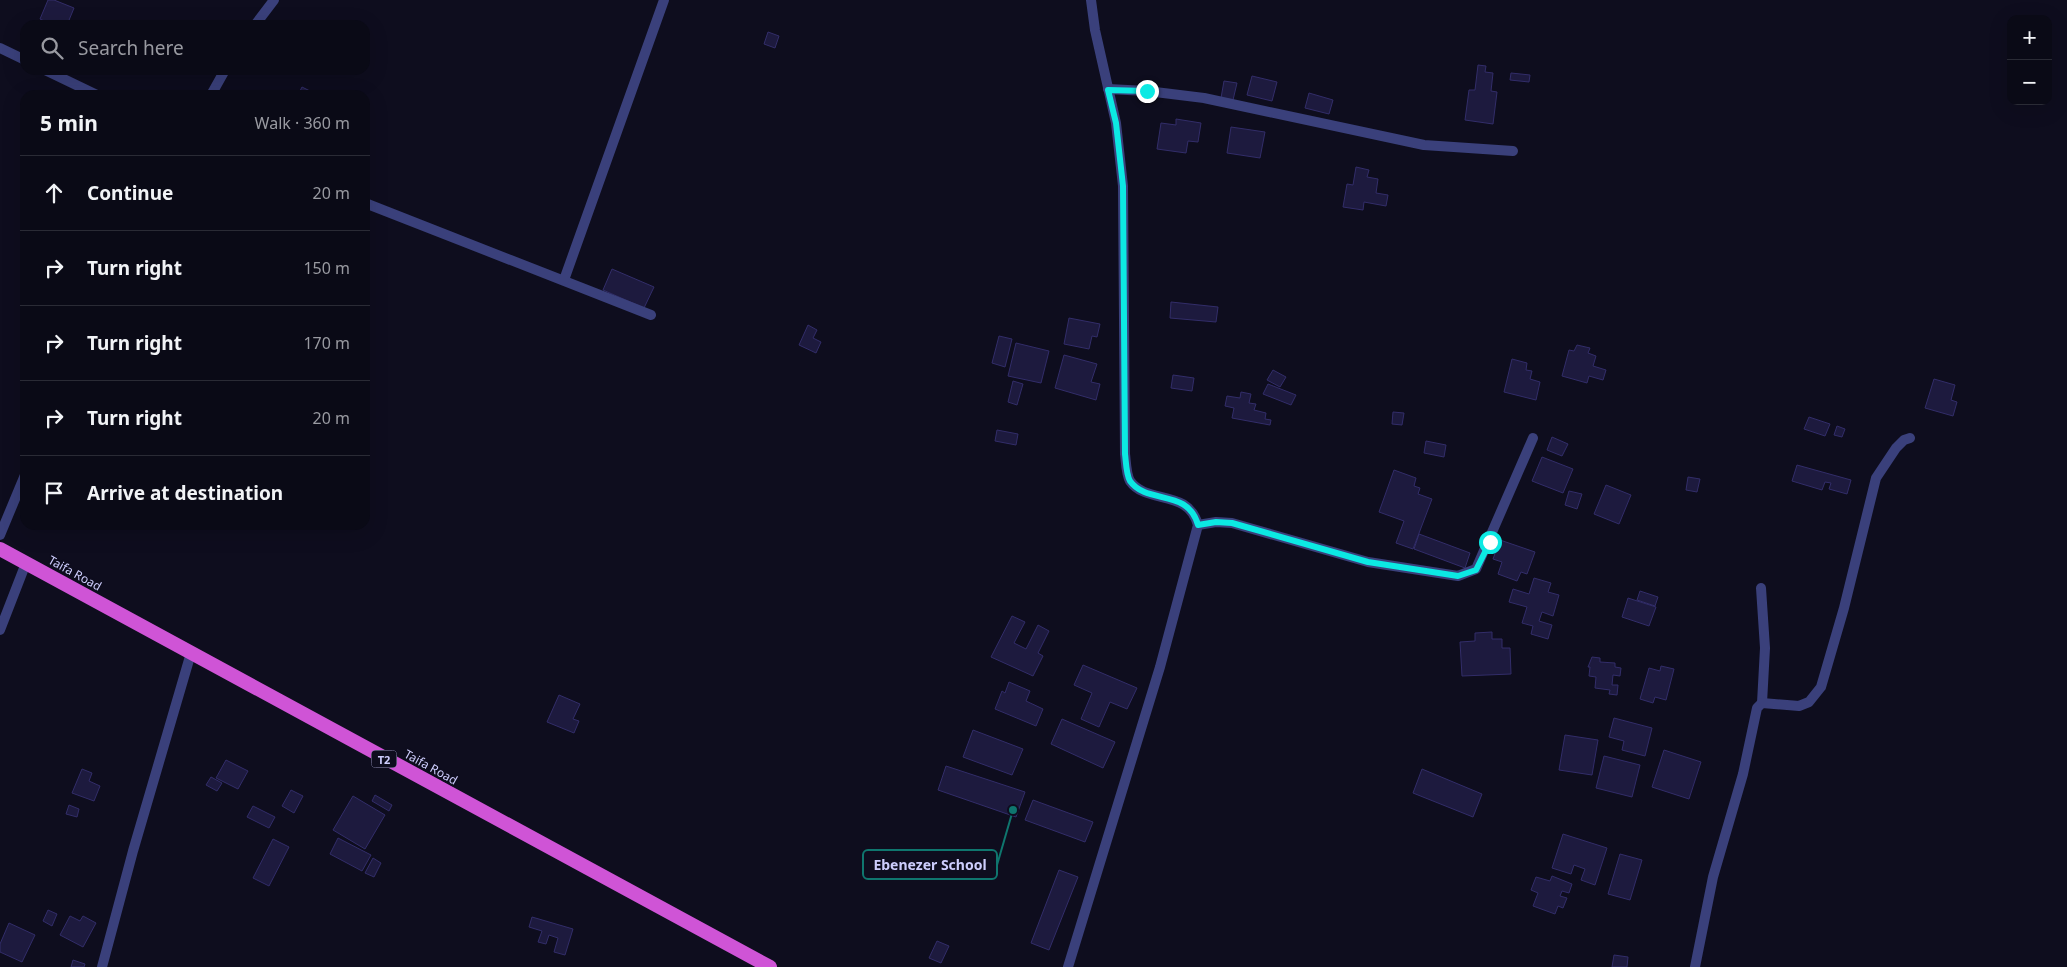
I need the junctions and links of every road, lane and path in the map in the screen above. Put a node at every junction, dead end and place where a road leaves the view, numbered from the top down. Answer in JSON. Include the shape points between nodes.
{"nodes":[{"id":1,"x":274,"y":0,"type":"edge"},
{"id":2,"x":664,"y":0,"type":"edge"},
{"id":3,"x":1091,"y":0,"type":"edge"},
{"id":4,"x":259,"y":20,"type":"edge"},
{"id":5,"x":0,"y":48,"type":"edge"},
{"id":6,"x":20,"y":58,"type":"edge"},
{"id":7,"x":55,"y":75,"type":"edge"},
{"id":8,"x":222,"y":75,"type":"edge"},
{"id":9,"x":87,"y":90,"type":"edge"},
{"id":10,"x":214,"y":90,"type":"edge"},
{"id":11,"x":1108,"y":90,"type":"junction"},
{"id":12,"x":1513,"y":151,"type":"dead end"},
{"id":13,"x":370,"y":205,"type":"edge"},
{"id":14,"x":564,"y":280,"type":"junction"},
{"id":15,"x":651,"y":315,"type":"dead end"},
{"id":16,"x":1533,"y":438,"type":"dead end"},
{"id":17,"x":1910,"y":438,"type":"dead end"},
{"id":18,"x":20,"y":487,"type":"edge"},
{"id":19,"x":1198,"y":525,"type":"junction"},
{"id":20,"x":0,"y":535,"type":"edge"},
{"id":21,"x":0,"y":549,"type":"edge"},
{"id":22,"x":26,"y":563,"type":"junction"},
{"id":23,"x":1761,"y":588,"type":"dead end"},
{"id":24,"x":0,"y":630,"type":"edge"},
{"id":25,"x":191,"y":653,"type":"junction"},
{"id":26,"x":1762,"y":703,"type":"junction"},
{"id":27,"x":102,"y":967,"type":"edge"},
{"id":28,"x":770,"y":967,"type":"edge"},
{"id":29,"x":1068,"y":967,"type":"edge"},
{"id":30,"x":1695,"y":967,"type":"edge"}],
"edges":[{"from":1,"to":4,"type":"street"},
{"from":2,"to":14,"type":"street"},
{"from":3,"to":11,"type":"street"},
{"from":5,"to":6,"type":"street"},
{"from":7,"to":9,"type":"street"},
{"from":8,"to":10,"type":"street"},
{"from":11,"to":12,"type":"street","via":[[1204,98],[1424,145]]},
{"from":11,"to":19,"type":"street","via":[[1116,123],[1123,186],[1125,454],[1129,480],[1140,490],[1177,500],[1195,513]]},
{"from":13,"to":14,"type":"street"},
{"from":14,"to":15,"type":"street"},
{"from":16,"to":19,"type":"street","via":[[1476,570],[1458,576],[1368,562],[1232,523]]},
{"from":17,"to":26,"type":"street","via":[[1896,448],[1876,478],[1821,687],[1809,702],[1799,706]]},
{"from":18,"to":20,"type":"street"},
{"from":19,"to":29,"type":"street","via":[[1160,667]]},
{"from":21,"to":22,"type":"highway","name":"Taifa Road","number":"T2"},
{"from":22,"to":24,"type":"street"},
{"from":22,"to":25,"type":"highway","name":"Taifa Road","number":"T2"},
{"from":23,"to":26,"type":"street","via":[[1765,648]]},
{"from":25,"to":27,"type":"street"},
{"from":25,"to":28,"type":"highway","name":"Taifa Road","number":"T2"},
{"from":26,"to":30,"type":"street","via":[[1756,714],[1743,774],[1713,877]]}]}
